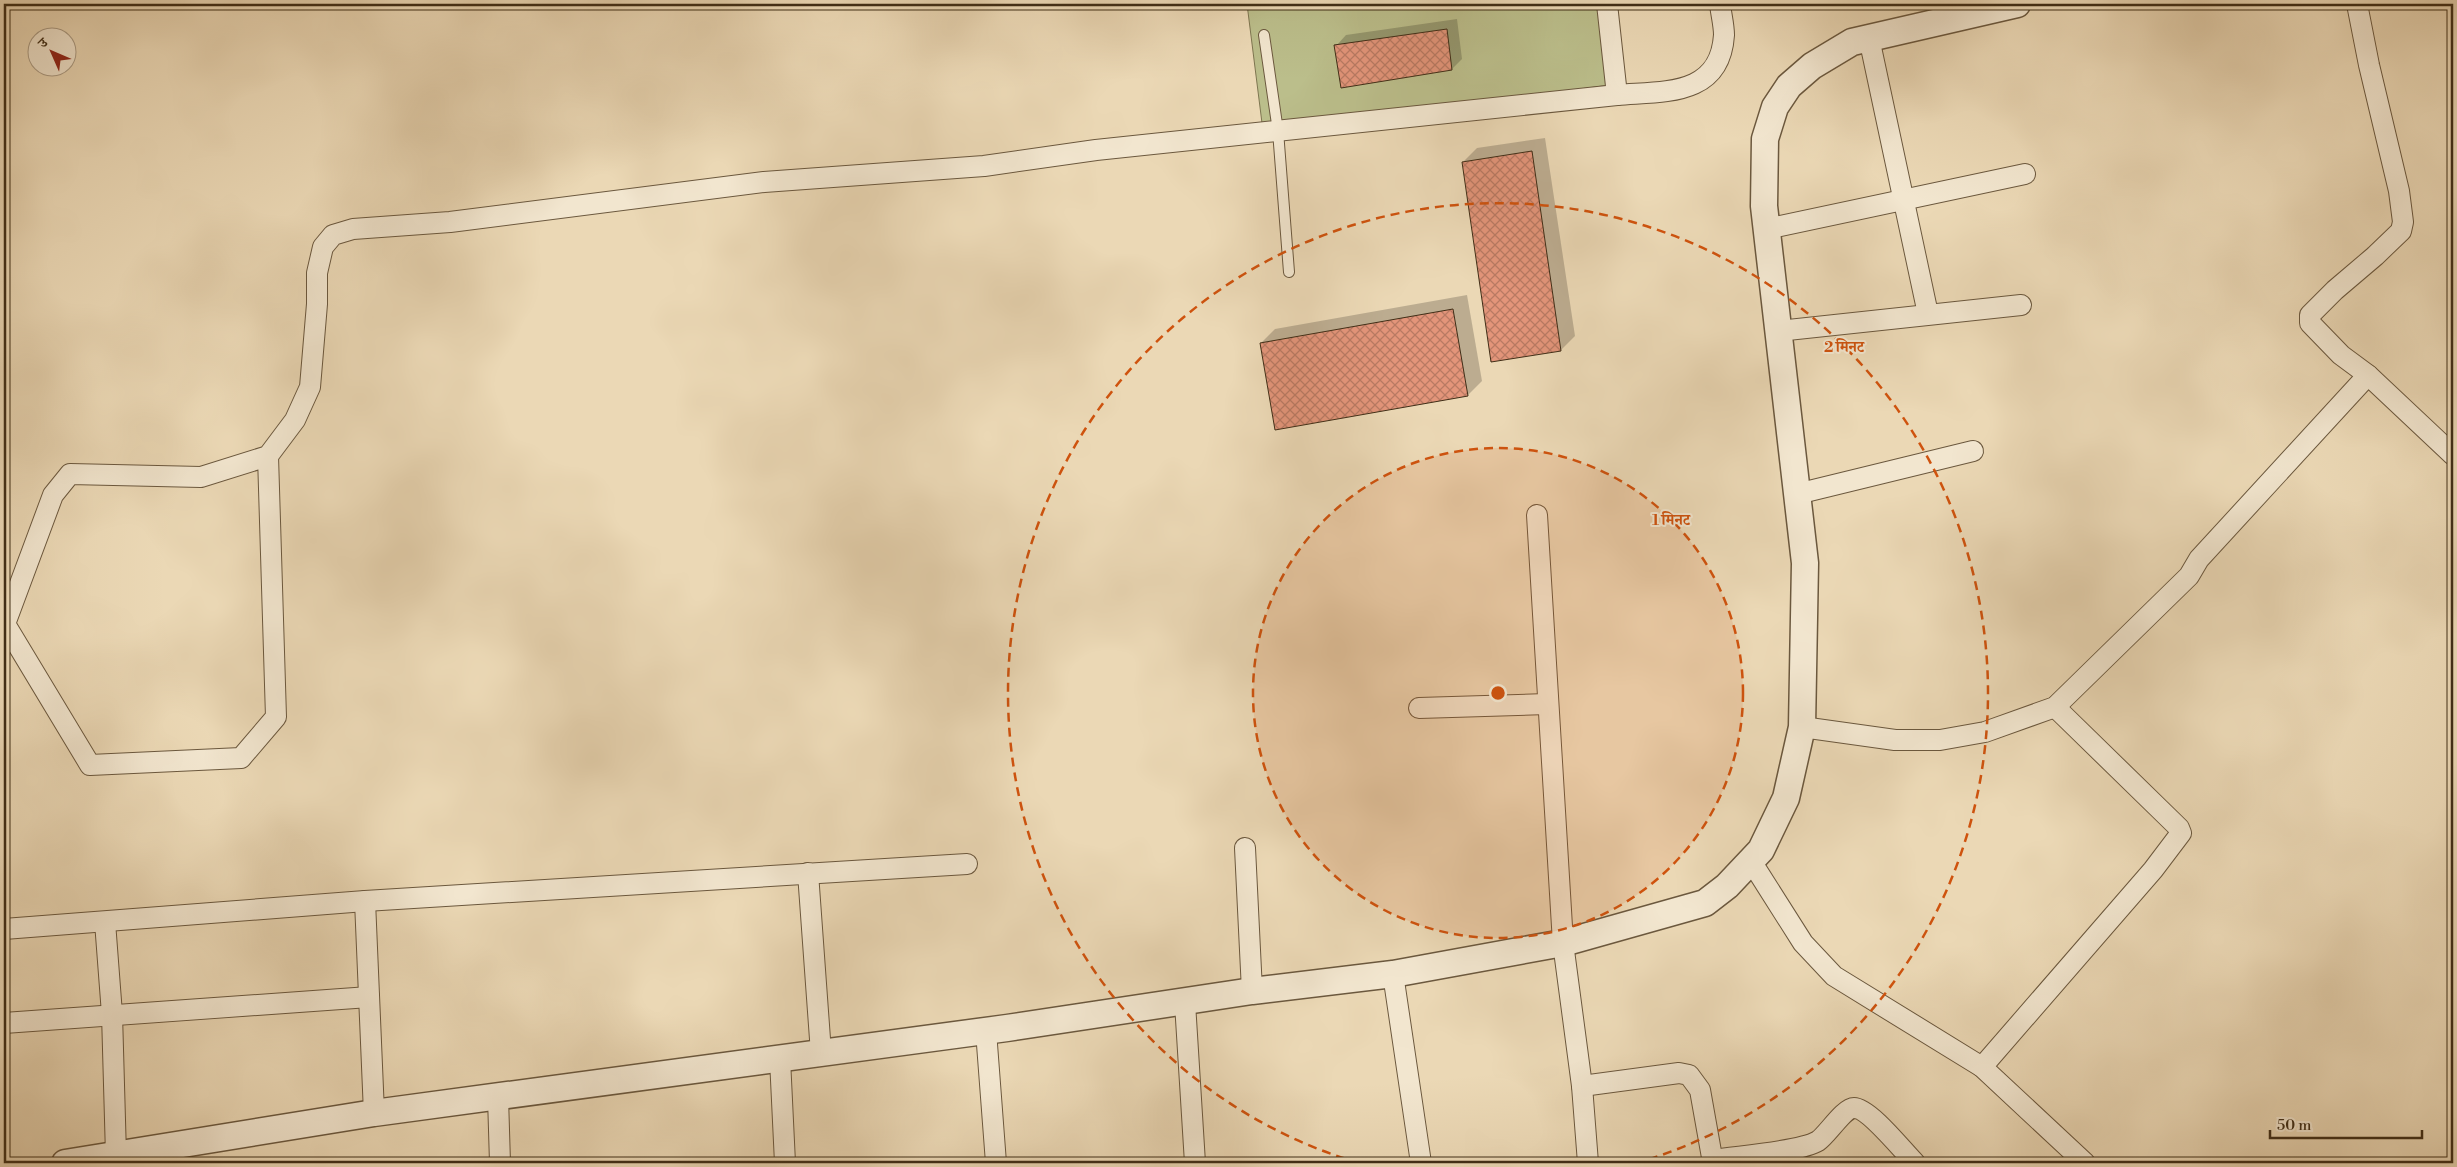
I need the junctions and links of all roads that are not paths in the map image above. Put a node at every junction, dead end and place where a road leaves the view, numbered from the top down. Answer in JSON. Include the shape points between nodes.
{"nodes":[{"id":1,"x":1607,"y":4,"type":"edge"},
{"id":2,"x":1720,"y":4,"type":"edge"},
{"id":3,"x":2017,"y":4,"type":"edge"},
{"id":4,"x":2357,"y":4,"type":"edge"},
{"id":5,"x":1264,"y":35,"type":"dead end"},
{"id":6,"x":1869,"y":38,"type":"junction"},
{"id":7,"x":1617,"y":94,"type":"junction"},
{"id":8,"x":1278,"y":130,"type":"junction"},
{"id":9,"x":2025,"y":174,"type":"dead end"},
{"id":10,"x":1903,"y":202,"type":"junction"},
{"id":11,"x":1766,"y":229,"type":"junction"},
{"id":12,"x":1289,"y":272,"type":"dead end"},
{"id":13,"x":2022,"y":305,"type":"dead end"},
{"id":14,"x":1928,"y":314,"type":"junction"},
{"id":15,"x":1778,"y":331,"type":"junction"},
{"id":16,"x":2368,"y":375,"type":"junction"},
{"id":17,"x":1973,"y":451,"type":"dead end"},
{"id":18,"x":2453,"y":455,"type":"edge"},
{"id":19,"x":268,"y":456,"type":"junction"},
{"id":20,"x":1797,"y":494,"type":"junction"},
{"id":21,"x":1537,"y":515,"type":"dead end"},
{"id":22,"x":1547,"y":704,"type":"junction"},
{"id":23,"x":1419,"y":708,"type":"dead end"},
{"id":24,"x":2055,"y":708,"type":"junction"},
{"id":25,"x":1802,"y":727,"type":"junction"},
{"id":26,"x":1245,"y":848,"type":"dead end"},
{"id":27,"x":1751,"y":861,"type":"junction"},
{"id":28,"x":967,"y":864,"type":"dead end"},
{"id":29,"x":808,"y":872,"type":"junction"},
{"id":30,"x":365,"y":901,"type":"junction"},
{"id":31,"x":105,"y":922,"type":"junction"},
{"id":32,"x":4,"y":929,"type":"edge"},
{"id":33,"x":1563,"y":943,"type":"junction"},
{"id":34,"x":1393,"y":974,"type":"junction"},
{"id":35,"x":1252,"y":991,"type":"junction"},
{"id":36,"x":369,"y":997,"type":"junction"},
{"id":37,"x":1185,"y":1003,"type":"junction"},
{"id":38,"x":112,"y":1014,"type":"junction"},
{"id":39,"x":4,"y":1023,"type":"edge"},
{"id":40,"x":986,"y":1031,"type":"junction"},
{"id":41,"x":821,"y":1053,"type":"junction"},
{"id":42,"x":780,"y":1059,"type":"junction"},
{"id":43,"x":1982,"y":1067,"type":"junction"},
{"id":44,"x":1582,"y":1086,"type":"junction"},
{"id":45,"x":498,"y":1097,"type":"junction"},
{"id":46,"x":374,"y":1113,"type":"junction"},
{"id":47,"x":169,"y":1154,"type":"edge"},
{"id":48,"x":116,"y":1155,"type":"junction"},
{"id":49,"x":1713,"y":1161,"type":"edge"},
{"id":50,"x":65,"y":1163,"type":"edge"},
{"id":51,"x":500,"y":1163,"type":"edge"},
{"id":52,"x":785,"y":1163,"type":"edge"},
{"id":53,"x":996,"y":1163,"type":"edge"},
{"id":54,"x":1195,"y":1163,"type":"edge"},
{"id":55,"x":1421,"y":1163,"type":"edge"},
{"id":56,"x":1588,"y":1163,"type":"edge"},
{"id":57,"x":1915,"y":1163,"type":"edge"},
{"id":58,"x":2085,"y":1163,"type":"edge"}],
"edges":[{"from":1,"to":7,"type":"street"},
{"from":2,"to":7,"type":"street","via":[[1724,34],[1719,61],[1709,75],[1681,90]]},
{"from":3,"to":6,"type":"street"},
{"from":4,"to":16,"type":"street","via":[[2403,222],[2401,231],[2310,314],[2310,323],[2341,355]]},
{"from":5,"to":8,"type":"lane"},
{"from":6,"to":10,"type":"street"},
{"from":6,"to":11,"type":"street","via":[[1852,42],[1812,66],[1789,86],[1775,107],[1765,139]]},
{"from":7,"to":8,"type":"street"},
{"from":8,"to":12,"type":"lane"},
{"from":8,"to":19,"type":"street","via":[[984,166],[764,182],[333,235],[323,247],[317,272],[310,387],[295,420]]},
{"from":9,"to":10,"type":"street"},
{"from":10,"to":11,"type":"street"},
{"from":10,"to":14,"type":"street"},
{"from":11,"to":15,"type":"street"},
{"from":13,"to":14,"type":"street"},
{"from":14,"to":15,"type":"street"},
{"from":15,"to":20,"type":"street"},
{"from":16,"to":18,"type":"street"},
{"from":16,"to":24,"type":"street","via":[[2199,559],[2189,576]]},
{"from":17,"to":20,"type":"street"},
{"from":19,"to":19,"type":"street","via":[[201,477],[70,474],[52,495],[5,624],[90,765],[241,758],[276,717]]},
{"from":20,"to":25,"type":"street","via":[[1805,563]]},
{"from":21,"to":22,"type":"street"},
{"from":22,"to":23,"type":"street"},
{"from":22,"to":33,"type":"street"},
{"from":24,"to":25,"type":"street","via":[[1985,732],[1940,740],[1895,740]]},
{"from":24,"to":43,"type":"street","via":[[2181,833],[2153,870]]},
{"from":25,"to":27,"type":"street","via":[[1786,798],[1761,850]]},
{"from":26,"to":35,"type":"street"},
{"from":27,"to":33,"type":"street","via":[[1705,903]]},
{"from":27,"to":43,"type":"street","via":[[1803,943],[1834,976]]},
{"from":28,"to":29,"type":"street"},
{"from":29,"to":30,"type":"street"},
{"from":29,"to":41,"type":"street"},
{"from":30,"to":31,"type":"street"},
{"from":30,"to":36,"type":"street"},
{"from":31,"to":32,"type":"street"},
{"from":31,"to":38,"type":"street"},
{"from":33,"to":34,"type":"street"},
{"from":33,"to":44,"type":"street"},
{"from":34,"to":35,"type":"street"},
{"from":34,"to":55,"type":"street"},
{"from":35,"to":37,"type":"street"},
{"from":36,"to":38,"type":"street"},
{"from":36,"to":46,"type":"street"},
{"from":37,"to":40,"type":"street"},
{"from":37,"to":54,"type":"street"},
{"from":38,"to":39,"type":"street"},
{"from":38,"to":48,"type":"street"},
{"from":40,"to":41,"type":"street"},
{"from":40,"to":53,"type":"street"},
{"from":41,"to":42,"type":"street"},
{"from":42,"to":45,"type":"street"},
{"from":42,"to":52,"type":"street"},
{"from":43,"to":58,"type":"street"},
{"from":44,"to":49,"type":"street","via":[[1679,1073],[1689,1075],[1700,1090]]},
{"from":44,"to":56,"type":"street"},
{"from":45,"to":46,"type":"street"},
{"from":45,"to":51,"type":"street"},
{"from":46,"to":47,"type":"street"},
{"from":47,"to":48,"type":"street"},
{"from":48,"to":50,"type":"street"},
{"from":49,"to":57,"type":"street","via":[[1808,1145],[1824,1136],[1848,1110],[1855,1108],[1876,1122]]}]}
